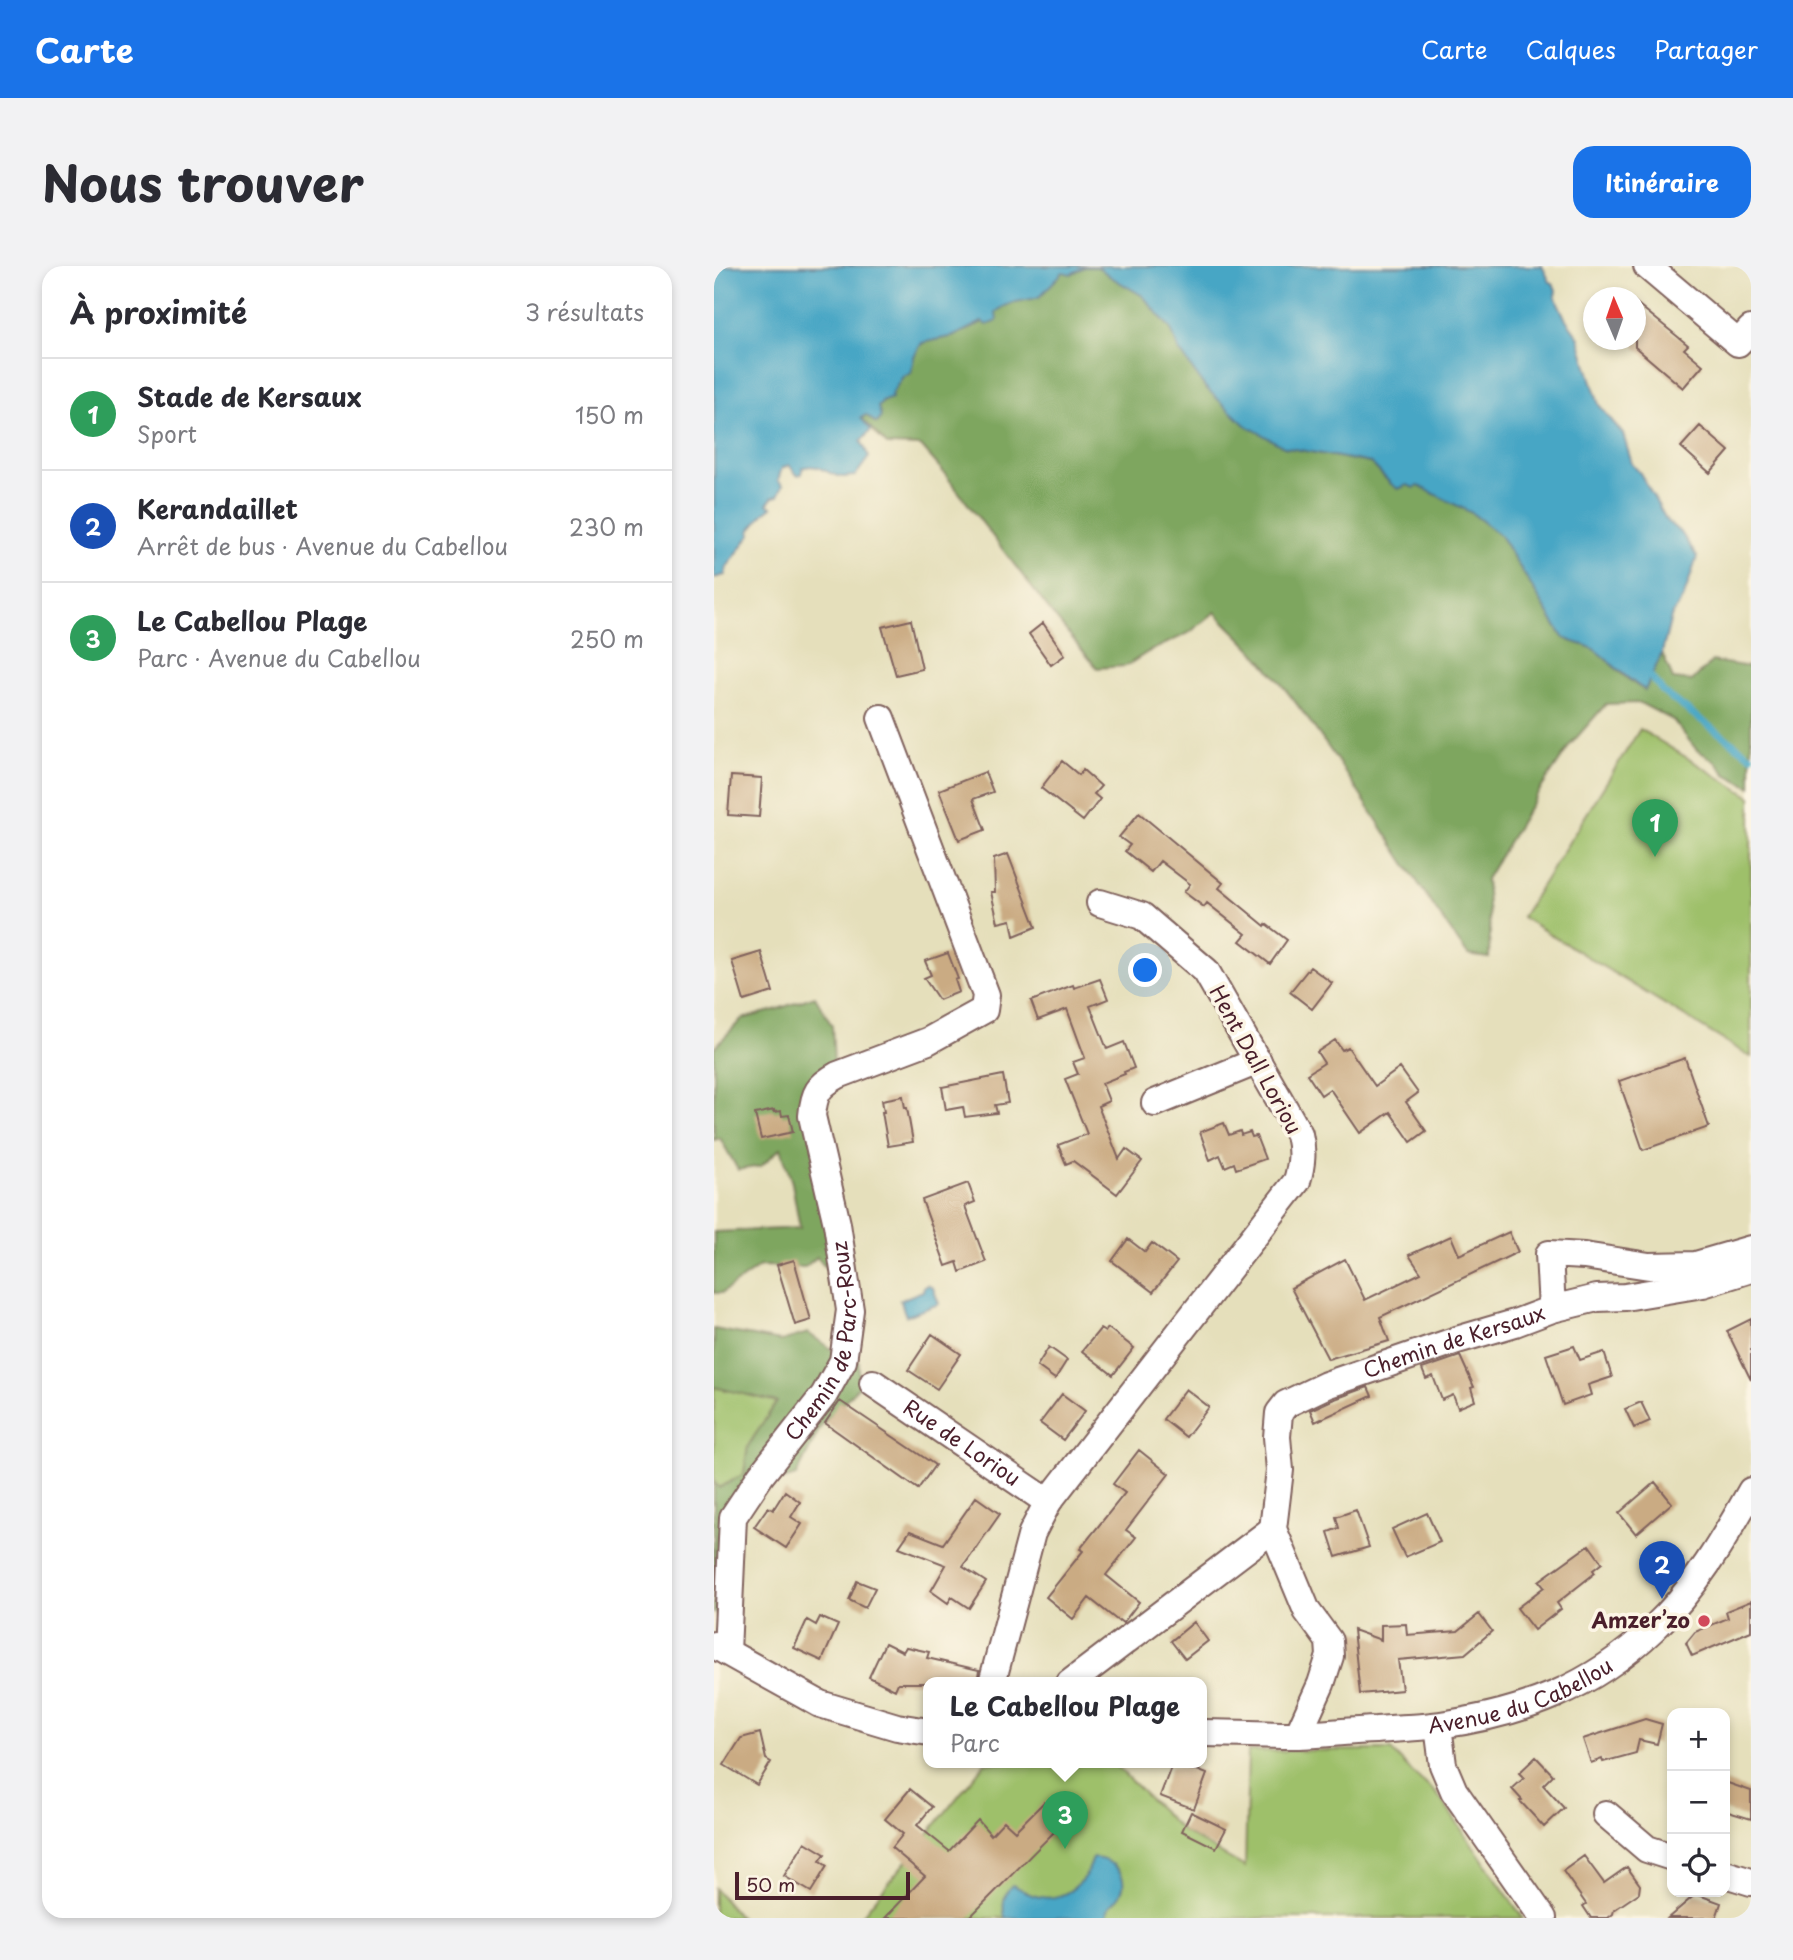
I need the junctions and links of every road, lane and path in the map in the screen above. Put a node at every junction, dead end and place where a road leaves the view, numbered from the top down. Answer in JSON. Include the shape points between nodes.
{"nodes":[{"id":1,"x":1647,"y":266,"type":"edge"},
{"id":2,"x":1751,"y":328,"type":"edge"},
{"id":3,"x":881,"y":718,"type":"dead end"},
{"id":4,"x":1100,"y":903,"type":"dead end"},
{"id":5,"x":1258,"y":1062,"type":"junction"},
{"id":6,"x":1155,"y":1103,"type":"dead end"},
{"id":7,"x":1751,"y":1249,"type":"edge"},
{"id":8,"x":1751,"y":1269,"type":"edge"},
{"id":9,"x":1552,"y":1309,"type":"junction"},
{"id":10,"x":873,"y":1383,"type":"dead end"},
{"id":11,"x":1751,"y":1491,"type":"edge"},
{"id":12,"x":1048,"y":1502,"type":"junction"},
{"id":13,"x":1273,"y":1529,"type":"junction"},
{"id":14,"x":721,"y":1648,"type":"edge"},
{"id":15,"x":994,"y":1677,"type":"edge"},
{"id":16,"x":1078,"y":1677,"type":"edge"},
{"id":17,"x":1438,"y":1726,"type":"junction"},
{"id":18,"x":923,"y":1731,"type":"edge"},
{"id":19,"x":1207,"y":1733,"type":"edge"},
{"id":20,"x":1298,"y":1735,"type":"junction"},
{"id":21,"x":1606,"y":1814,"type":"dead end"},
{"id":22,"x":1667,"y":1855,"type":"edge"},
{"id":23,"x":1730,"y":1876,"type":"edge"},
{"id":24,"x":1751,"y":1882,"type":"edge"},
{"id":25,"x":1542,"y":1918,"type":"edge"}],
"edges":[{"from":1,"to":2,"type":"street","via":[[1738,343]]},
{"from":3,"to":14,"type":"street","name":"Chemin de Parc-Rouz","via":[[986,995],[984,1010],[928,1041],[838,1075],[824,1083],[813,1098],[812,1116],[837,1224],[849,1310],[843,1361],[824,1395],[733,1517]]},
{"from":4,"to":5,"type":"street","name":"Hent Dall Loriou","via":[[1142,916],[1206,971]]},
{"from":5,"to":6,"type":"street"},
{"from":5,"to":12,"type":"street","name":"Hent Dall Loriou","via":[[1299,1133],[1302,1163],[1297,1181]]},
{"from":7,"to":9,"type":"street","via":[[1696,1265],[1649,1266],[1549,1254]]},
{"from":8,"to":9,"type":"street","name":"Chemin de Kersaux","via":[[1703,1284],[1597,1297]]},
{"from":9,"to":13,"type":"street","name":"Chemin de Kersaux","via":[[1326,1385],[1286,1404],[1279,1413],[1280,1470]]},
{"from":10,"to":12,"type":"street","name":"Rue de Loriou"},
{"from":11,"to":17,"type":"street","name":"Avenue du Cabellou","via":[[1679,1602],[1615,1662],[1537,1703]]},
{"from":12,"to":15,"type":"street","via":[[1032,1533]]},
{"from":13,"to":16,"type":"street"},
{"from":13,"to":20,"type":"street","name":"Chemin de Kersaux","via":[[1307,1611],[1329,1641],[1330,1656],[1321,1684]]},
{"from":14,"to":18,"type":"street","via":[[820,1704]]},
{"from":17,"to":20,"type":"street","name":"Avenue du Cabellou"},
{"from":17,"to":25,"type":"street","via":[[1443,1765],[1454,1791]]},
{"from":19,"to":20,"type":"street","name":"Avenue du Cabellou"},
{"from":21,"to":22,"type":"street","via":[[1647,1849]]},
{"from":23,"to":24,"type":"street"}]}
